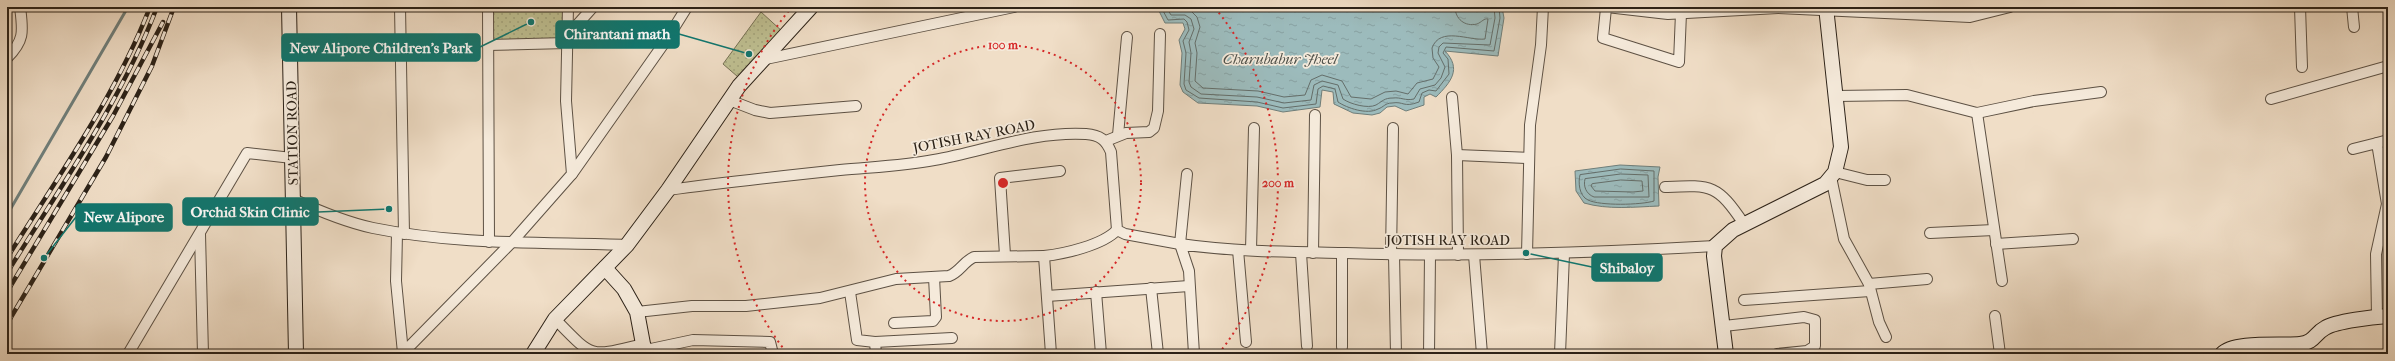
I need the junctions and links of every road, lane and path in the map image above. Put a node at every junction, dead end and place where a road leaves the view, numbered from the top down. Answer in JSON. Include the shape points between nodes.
{"nodes":[{"id":1,"x":20,"y":7,"type":"edge"},
{"id":2,"x":289,"y":7,"type":"edge"},
{"id":3,"x":400,"y":7,"type":"edge"},
{"id":4,"x":488,"y":7,"type":"edge"},
{"id":5,"x":568,"y":7,"type":"edge"},
{"id":6,"x":593,"y":7,"type":"edge"},
{"id":7,"x":687,"y":7,"type":"edge"},
{"id":8,"x":811,"y":7,"type":"edge"},
{"id":9,"x":1542,"y":7,"type":"edge"},
{"id":10,"x":2010,"y":7,"type":"edge"},
{"id":11,"x":2300,"y":7,"type":"edge"},
{"id":12,"x":2352,"y":7,"type":"edge"},
{"id":13,"x":1007,"y":8,"type":"edge"},
{"id":14,"x":1606,"y":8,"type":"edge"},
{"id":15,"x":1826,"y":8,"type":"edge"},
{"id":16,"x":1699,"y":9,"type":"edge"},
{"id":17,"x":1681,"y":13,"type":"junction"},
{"id":18,"x":2354,"y":27,"type":"dead end"},
{"id":19,"x":1160,"y":34,"type":"dead end"},
{"id":20,"x":1127,"y":37,"type":"dead end"},
{"id":21,"x":567,"y":39,"type":"junction"},
{"id":22,"x":488,"y":45,"type":"junction"},
{"id":23,"x":7,"y":58,"type":"edge"},
{"id":24,"x":761,"y":60,"type":"junction"},
{"id":25,"x":2388,"y":66,"type":"edge"},
{"id":26,"x":2302,"y":67,"type":"dead end"},
{"id":27,"x":2101,"y":92,"type":"dead end"},
{"id":28,"x":1836,"y":96,"type":"junction"},
{"id":29,"x":1452,"y":97,"type":"dead end"},
{"id":30,"x":2271,"y":99,"type":"dead end"},
{"id":31,"x":729,"y":100,"type":"junction"},
{"id":32,"x":856,"y":106,"type":"dead end"},
{"id":33,"x":1977,"y":113,"type":"junction"},
{"id":34,"x":1315,"y":115,"type":"dead end"},
{"id":35,"x":1254,"y":128,"type":"dead end"},
{"id":36,"x":1393,"y":128,"type":"dead end"},
{"id":37,"x":1118,"y":135,"type":"junction"},
{"id":38,"x":2388,"y":140,"type":"edge"},
{"id":39,"x":1106,"y":141,"type":"junction"},
{"id":40,"x":2377,"y":143,"type":"junction"},
{"id":41,"x":2353,"y":149,"type":"dead end"},
{"id":42,"x":1457,"y":155,"type":"junction"},
{"id":43,"x":292,"y":158,"type":"junction"},
{"id":44,"x":1529,"y":158,"type":"junction"},
{"id":45,"x":1060,"y":171,"type":"dead end"},
{"id":46,"x":572,"y":174,"type":"junction"},
{"id":47,"x":1187,"y":174,"type":"dead end"},
{"id":48,"x":1833,"y":175,"type":"junction"},
{"id":49,"x":1885,"y":180,"type":"dead end"},
{"id":50,"x":1665,"y":186,"type":"dead end"},
{"id":51,"x":668,"y":190,"type":"junction"},
{"id":52,"x":293,"y":199,"type":"junction"},
{"id":53,"x":1744,"y":224,"type":"junction"},
{"id":54,"x":1117,"y":230,"type":"junction"},
{"id":55,"x":1994,"y":230,"type":"junction"},
{"id":56,"x":1930,"y":233,"type":"dead end"},
{"id":57,"x":200,"y":234,"type":"junction"},
{"id":58,"x":401,"y":234,"type":"junction"},
{"id":59,"x":2073,"y":238,"type":"dead end"},
{"id":60,"x":513,"y":241,"type":"junction"},
{"id":61,"x":489,"y":242,"type":"junction"},
{"id":62,"x":1180,"y":244,"type":"junction"},
{"id":63,"x":1996,"y":244,"type":"junction"},
{"id":64,"x":627,"y":245,"type":"junction"},
{"id":65,"x":1715,"y":246,"type":"junction"},
{"id":66,"x":1238,"y":250,"type":"junction"},
{"id":67,"x":1251,"y":250,"type":"junction"},
{"id":68,"x":1301,"y":252,"type":"junction"},
{"id":69,"x":1313,"y":253,"type":"junction"},
{"id":70,"x":1342,"y":253,"type":"junction"},
{"id":71,"x":1527,"y":254,"type":"junction"},
{"id":72,"x":1564,"y":254,"type":"junction"},
{"id":73,"x":1005,"y":255,"type":"junction"},
{"id":74,"x":1392,"y":255,"type":"junction"},
{"id":75,"x":1430,"y":255,"type":"junction"},
{"id":76,"x":1458,"y":255,"type":"junction"},
{"id":77,"x":1474,"y":255,"type":"junction"},
{"id":78,"x":1044,"y":256,"type":"junction"},
{"id":79,"x":605,"y":268,"type":"junction"},
{"id":80,"x":934,"y":277,"type":"junction"},
{"id":81,"x":1927,"y":279,"type":"dead end"},
{"id":82,"x":2002,"y":282,"type":"dead end"},
{"id":83,"x":1190,"y":286,"type":"junction"},
{"id":84,"x":1151,"y":288,"type":"junction"},
{"id":85,"x":1869,"y":288,"type":"junction"},
{"id":86,"x":850,"y":292,"type":"junction"},
{"id":87,"x":1096,"y":292,"type":"junction"},
{"id":88,"x":1047,"y":296,"type":"junction"},
{"id":89,"x":1744,"y":300,"type":"dead end"},
{"id":90,"x":637,"y":312,"type":"junction"},
{"id":91,"x":1995,"y":316,"type":"dead end"},
{"id":92,"x":2383,"y":316,"type":"edge"},
{"id":93,"x":555,"y":319,"type":"junction"},
{"id":94,"x":894,"y":323,"type":"dead end"},
{"id":95,"x":1724,"y":326,"type":"junction"},
{"id":96,"x":1886,"y":337,"type":"dead end"},
{"id":97,"x":952,"y":338,"type":"dead end"},
{"id":98,"x":875,"y":342,"type":"junction"},
{"id":99,"x":1246,"y":342,"type":"dead end"},
{"id":100,"x":1307,"y":346,"type":"dead end"},
{"id":101,"x":1342,"y":347,"type":"dead end"},
{"id":102,"x":645,"y":349,"type":"edge"},
{"id":103,"x":128,"y":354,"type":"edge"},
{"id":104,"x":203,"y":354,"type":"edge"},
{"id":105,"x":296,"y":354,"type":"edge"},
{"id":106,"x":402,"y":354,"type":"edge"},
{"id":107,"x":533,"y":354,"type":"edge"},
{"id":108,"x":773,"y":354,"type":"edge"},
{"id":109,"x":876,"y":354,"type":"edge"},
{"id":110,"x":1051,"y":354,"type":"edge"},
{"id":111,"x":1101,"y":354,"type":"edge"},
{"id":112,"x":1158,"y":354,"type":"edge"},
{"id":113,"x":1194,"y":354,"type":"edge"},
{"id":114,"x":1396,"y":354,"type":"edge"},
{"id":115,"x":1429,"y":354,"type":"edge"},
{"id":116,"x":1482,"y":354,"type":"edge"},
{"id":117,"x":1560,"y":354,"type":"edge"},
{"id":118,"x":1726,"y":354,"type":"edge"},
{"id":119,"x":1777,"y":354,"type":"edge"},
{"id":120,"x":2000,"y":354,"type":"edge"},
{"id":121,"x":2222,"y":354,"type":"edge"}],
"edges":[{"from":1,"to":23,"type":"street","via":[[23,29],[21,41]]},
{"from":2,"to":43,"type":"street","name":"STATION ROAD"},
{"from":3,"to":58,"type":"street"},
{"from":4,"to":22,"type":"street"},
{"from":5,"to":21,"type":"street"},
{"from":6,"to":21,"type":"street"},
{"from":7,"to":46,"type":"street"},
{"from":8,"to":24,"type":"street"},
{"from":9,"to":44,"type":"street","via":[[1541,45],[1530,125]]},
{"from":10,"to":15,"type":"street","via":[[1970,17]]},
{"from":11,"to":26,"type":"street"},
{"from":12,"to":18,"type":"street"},
{"from":13,"to":24,"type":"street"},
{"from":14,"to":17,"type":"street"},
{"from":14,"to":17,"type":"street","via":[[1603,38],[1679,62]]},
{"from":15,"to":16,"type":"street"},
{"from":15,"to":28,"type":"street"},
{"from":16,"to":17,"type":"street"},
{"from":19,"to":37,"type":"street","via":[[1158,111],[1154,128],[1149,132]]},
{"from":20,"to":37,"type":"street"},
{"from":21,"to":22,"type":"street"},
{"from":21,"to":46,"type":"street","via":[[566,101]]},
{"from":22,"to":61,"type":"street"},
{"from":24,"to":31,"type":"street"},
{"from":25,"to":30,"type":"street"},
{"from":27,"to":33,"type":"street","via":[[2034,101]]},
{"from":28,"to":33,"type":"street","via":[[1907,94]]},
{"from":28,"to":48,"type":"street","via":[[1841,147]]},
{"from":29,"to":42,"type":"street"},
{"from":31,"to":32,"type":"street","via":[[770,113]]},
{"from":31,"to":51,"type":"street"},
{"from":33,"to":55,"type":"street"},
{"from":34,"to":69,"type":"street"},
{"from":35,"to":67,"type":"street"},
{"from":36,"to":74,"type":"street"},
{"from":37,"to":39,"type":"street"},
{"from":38,"to":40,"type":"street"},
{"from":39,"to":51,"type":"street","name":"JOTISH RAY ROAD","via":[[1099,136],[1086,134],[1041,137],[1004,142],[934,161],[758,178]]},
{"from":39,"to":54,"type":"street","via":[[1111,152]]},
{"from":40,"to":41,"type":"street"},
{"from":40,"to":92,"type":"street","via":[[2387,204],[2376,254]]},
{"from":42,"to":44,"type":"street"},
{"from":42,"to":76,"type":"street"},
{"from":43,"to":52,"type":"street","name":"STATION ROAD"},
{"from":43,"to":57,"type":"street","via":[[247,153]]},
{"from":44,"to":71,"type":"street"},
{"from":45,"to":73,"type":"street","via":[[1000,178]]},
{"from":46,"to":60,"type":"street"},
{"from":47,"to":62,"type":"street"},
{"from":48,"to":49,"type":"street"},
{"from":48,"to":53,"type":"street","via":[[1825,184]]},
{"from":48,"to":85,"type":"street","via":[[1844,239]]},
{"from":50,"to":53,"type":"street","via":[[1698,186],[1717,190]]},
{"from":51,"to":64,"type":"street"},
{"from":52,"to":58,"type":"street","via":[[327,215]]},
{"from":52,"to":105,"type":"street","name":"STATION ROAD"},
{"from":53,"to":65,"type":"street","via":[[1722,237]]},
{"from":54,"to":62,"type":"street","name":"JOTISH RAY ROAD","via":[[1125,234]]},
{"from":54,"to":78,"type":"street","via":[[1094,243],[1064,253]]},
{"from":55,"to":56,"type":"street"},
{"from":55,"to":63,"type":"street"},
{"from":57,"to":103,"type":"street"},
{"from":57,"to":104,"type":"street"},
{"from":58,"to":61,"type":"street"},
{"from":58,"to":106,"type":"street","via":[[396,281]]},
{"from":59,"to":63,"type":"street"},
{"from":60,"to":61,"type":"street"},
{"from":60,"to":64,"type":"street"},
{"from":60,"to":106,"type":"street"},
{"from":62,"to":66,"type":"street","name":"JOTISH RAY ROAD"},
{"from":62,"to":83,"type":"street","via":[[1187,261]]},
{"from":63,"to":82,"type":"street"},
{"from":64,"to":79,"type":"street"},
{"from":65,"to":72,"type":"street","name":"JOTISH RAY ROAD"},
{"from":65,"to":95,"type":"street","via":[[1714,256]]},
{"from":66,"to":67,"type":"street","name":"JOTISH RAY ROAD"},
{"from":66,"to":99,"type":"street"},
{"from":67,"to":68,"type":"street","name":"JOTISH RAY ROAD"},
{"from":68,"to":69,"type":"street","name":"JOTISH RAY ROAD"},
{"from":68,"to":100,"type":"street"},
{"from":69,"to":70,"type":"street","name":"JOTISH RAY ROAD"},
{"from":70,"to":74,"type":"street","name":"JOTISH RAY ROAD"},
{"from":70,"to":101,"type":"street"},
{"from":71,"to":72,"type":"street","name":"JOTISH RAY ROAD"},
{"from":71,"to":77,"type":"street","name":"JOTISH RAY ROAD"},
{"from":72,"to":117,"type":"street"},
{"from":73,"to":78,"type":"street"},
{"from":73,"to":80,"type":"street","via":[[974,257],[967,260],[956,273]]},
{"from":74,"to":75,"type":"street","name":"JOTISH RAY ROAD"},
{"from":74,"to":114,"type":"street"},
{"from":75,"to":76,"type":"street","name":"JOTISH RAY ROAD"},
{"from":75,"to":115,"type":"street"},
{"from":76,"to":77,"type":"street","name":"JOTISH RAY ROAD"},
{"from":77,"to":116,"type":"street"},
{"from":78,"to":88,"type":"street"},
{"from":79,"to":90,"type":"street","via":[[624,289]]},
{"from":79,"to":93,"type":"street"},
{"from":80,"to":86,"type":"street","via":[[896,279]]},
{"from":80,"to":94,"type":"street","via":[[936,317],[933,321]]},
{"from":81,"to":85,"type":"street"},
{"from":83,"to":84,"type":"street"},
{"from":83,"to":113,"type":"street"},
{"from":84,"to":87,"type":"street"},
{"from":84,"to":112,"type":"street"},
{"from":85,"to":89,"type":"street"},
{"from":85,"to":96,"type":"street"},
{"from":86,"to":90,"type":"street","via":[[746,306],[692,306]]},
{"from":86,"to":98,"type":"street","via":[[857,340]]},
{"from":87,"to":88,"type":"street"},
{"from":87,"to":111,"type":"street"},
{"from":88,"to":110,"type":"street"},
{"from":90,"to":102,"type":"street"},
{"from":91,"to":120,"type":"street"},
{"from":92,"to":121,"type":"street","via":[[2325,328],[2312,341],[2300,344],[2247,346],[2231,349]]},
{"from":93,"to":102,"type":"street","via":[[581,346],[591,352]]},
{"from":93,"to":107,"type":"street"},
{"from":95,"to":118,"type":"street"},
{"from":95,"to":119,"type":"street","via":[[1804,317],[1815,320],[1815,346],[1807,350]]},
{"from":97,"to":98,"type":"street"},
{"from":98,"to":109,"type":"street"},
{"from":102,"to":108,"type":"street","via":[[693,340],[770,342]]}]}
